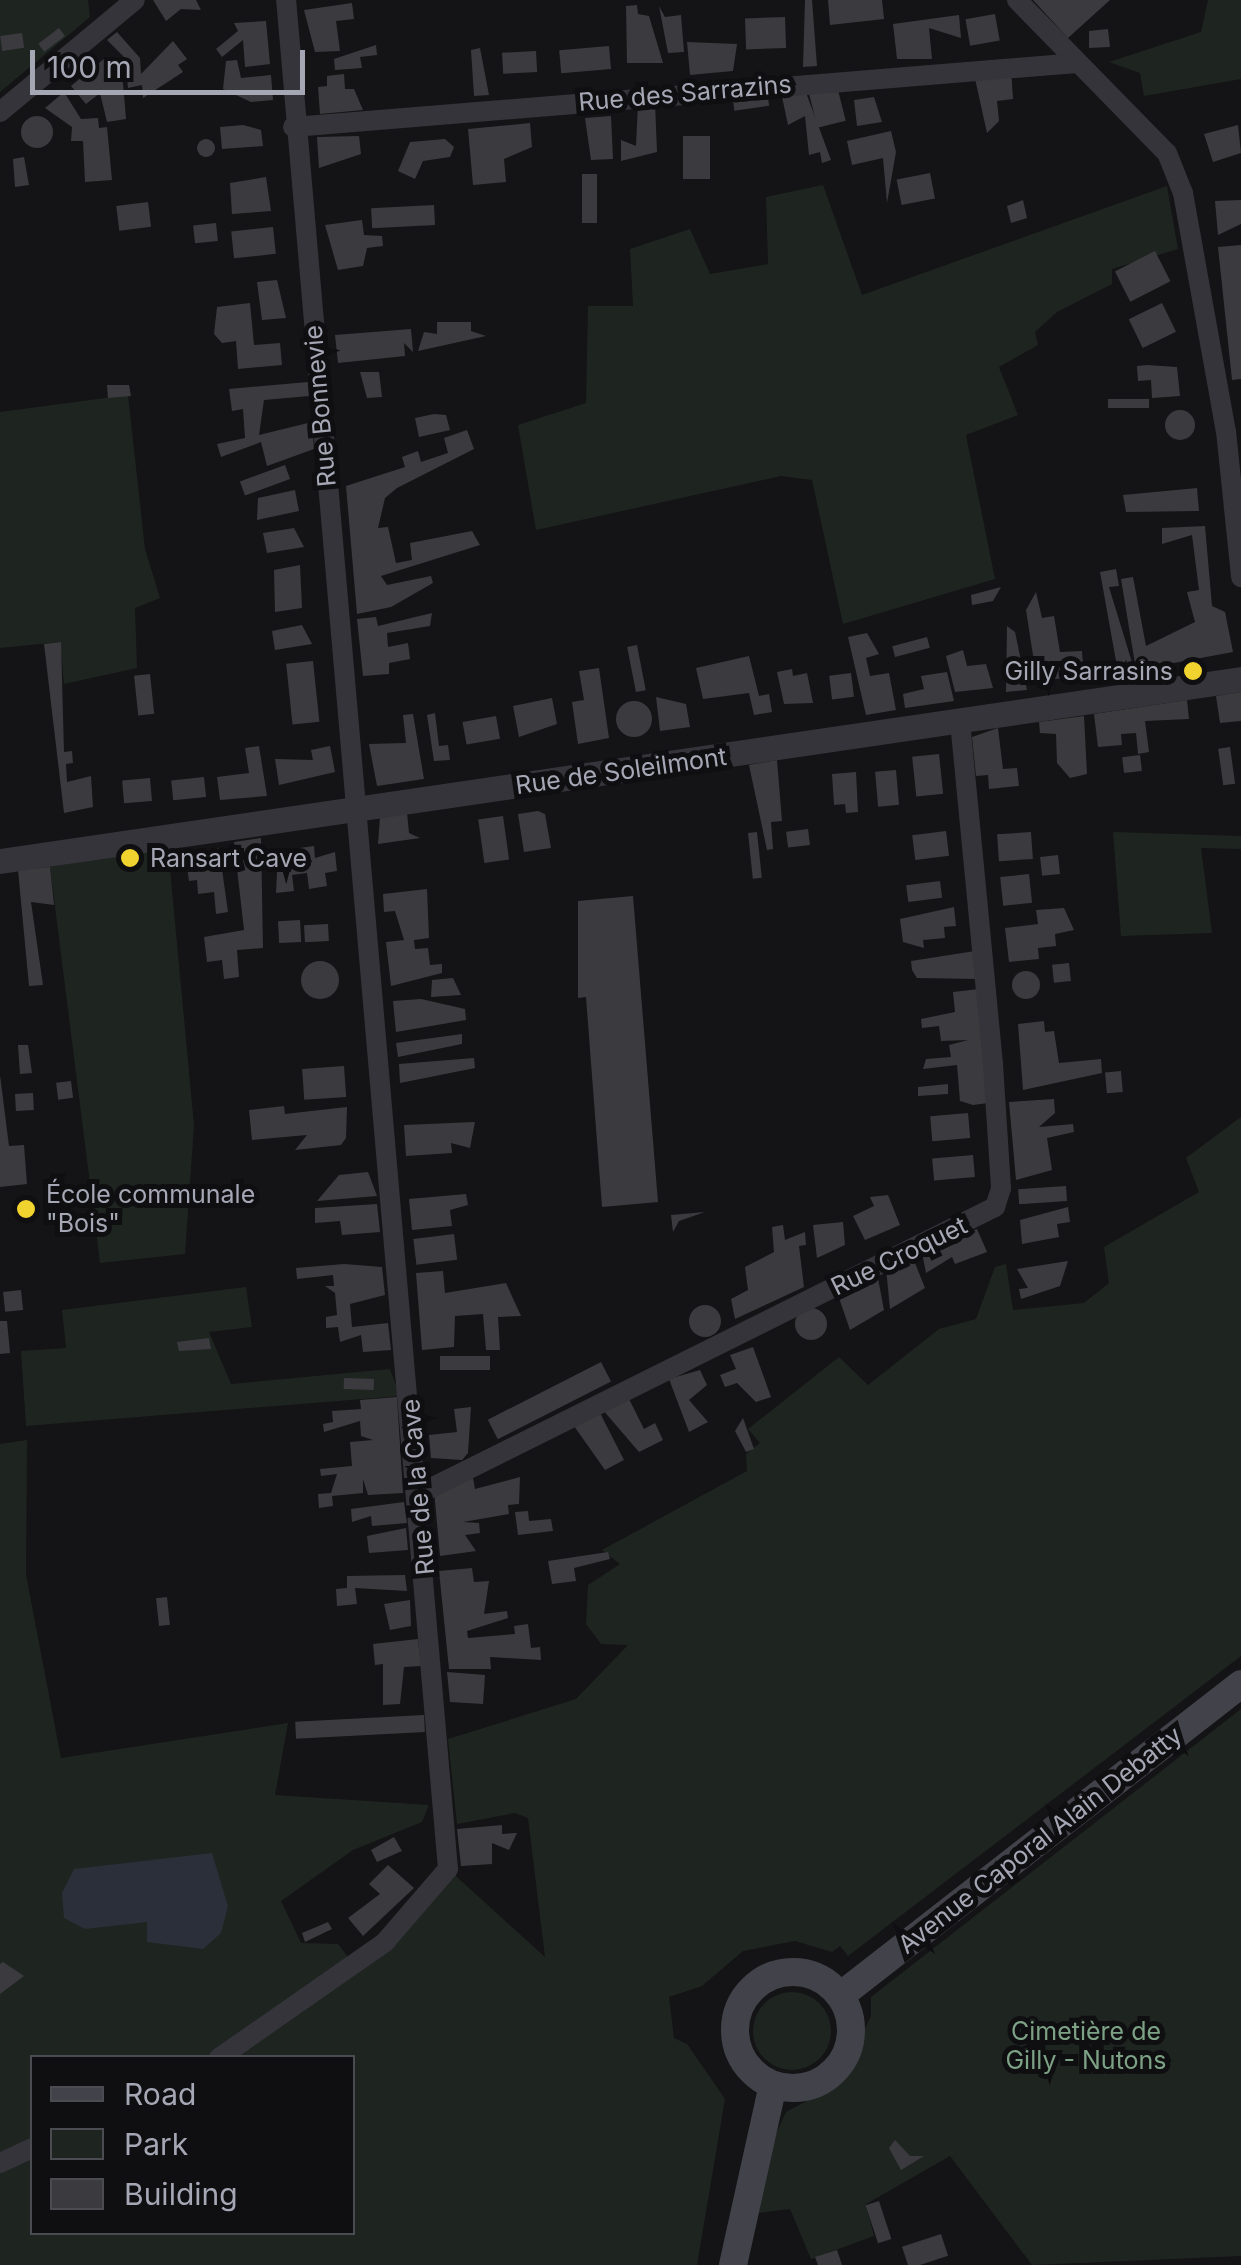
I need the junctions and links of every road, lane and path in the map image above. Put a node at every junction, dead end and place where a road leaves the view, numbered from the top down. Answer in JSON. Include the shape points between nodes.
{"nodes":[{"id":1,"x":134,"y":0,"type":"edge"},
{"id":2,"x":286,"y":0,"type":"edge"},
{"id":3,"x":1017,"y":0,"type":"edge"},
{"id":4,"x":1077,"y":64,"type":"junction"},
{"id":5,"x":0,"y":112,"type":"edge"},
{"id":6,"x":293,"y":127,"type":"junction"},
{"id":7,"x":1241,"y":577,"type":"edge"},
{"id":8,"x":1241,"y":679,"type":"edge"},
{"id":9,"x":960,"y":722,"type":"junction"},
{"id":10,"x":359,"y":811,"type":"junction"},
{"id":11,"x":0,"y":861,"type":"edge"},
{"id":12,"x":419,"y":1494,"type":"junction"},
{"id":13,"x":1241,"y":1684,"type":"edge"},
{"id":14,"x":840,"y":1996,"type":"junction"},
{"id":15,"x":224,"y":2055,"type":"edge"},
{"id":16,"x":773,"y":2085,"type":"junction"},
{"id":17,"x":30,"y":2149,"type":"edge"},
{"id":18,"x":0,"y":2164,"type":"edge"},
{"id":19,"x":733,"y":2265,"type":"edge"}],
"edges":[{"from":1,"to":5,"type":"street"},
{"from":2,"to":6,"type":"street","name":"Rue Bonnevie"},
{"from":3,"to":4,"type":"street"},
{"from":4,"to":6,"type":"street","name":"Rue des Sarrazins"},
{"from":4,"to":7,"type":"street","via":[[1167,153],[1183,194],[1223,412]]},
{"from":6,"to":10,"type":"street","name":"Rue Bonnevie"},
{"from":8,"to":9,"type":"street","name":"Rue de Soleilmont"},
{"from":9,"to":10,"type":"street","name":"Rue de Soleilmont"},
{"from":9,"to":12,"type":"street","name":"Rue Croquet","via":[[993,1064],[1001,1188],[994,1207]]},
{"from":10,"to":11,"type":"street","name":"Rue de Soleilmont"},
{"from":10,"to":12,"type":"street","name":"Rue de la Cave"},
{"from":12,"to":15,"type":"street","name":"Rue de la Cave","via":[[448,1869],[384,1942]]},
{"from":13,"to":14,"type":"main road","name":"Avenue Caporal Alain Debatty"},
{"from":14,"to":16,"type":"main road","via":[[850,2032],[838,2066],[809,2086]]},
{"from":14,"to":16,"type":"main road","via":[[809,1975],[789,1972],[753,1988],[741,2004],[736,2042],[756,2076]]},
{"from":16,"to":19,"type":"main road"},
{"from":17,"to":18,"type":"street"}]}
